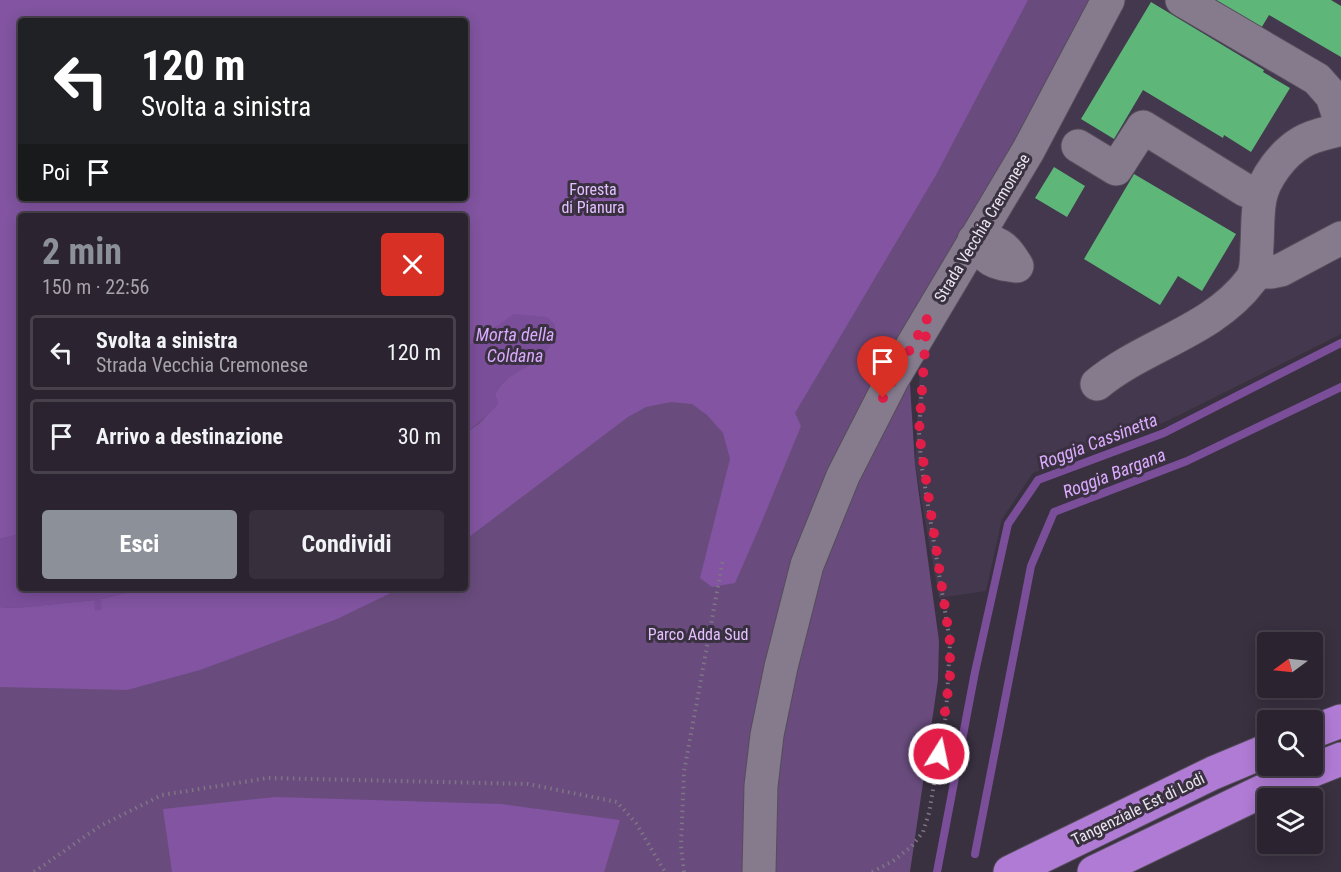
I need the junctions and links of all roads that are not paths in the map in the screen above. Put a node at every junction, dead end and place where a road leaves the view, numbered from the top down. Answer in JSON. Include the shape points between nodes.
{"nodes":[{"id":1,"x":1108,"y":0,"type":"edge"},
{"id":2,"x":1182,"y":0,"type":"edge"},
{"id":3,"x":1341,"y":123,"type":"edge"},
{"id":4,"x":1341,"y":129,"type":"edge"},
{"id":5,"x":1078,"y":146,"type":"dead end"},
{"id":6,"x":1260,"y":196,"type":"junction"},
{"id":7,"x":1341,"y":238,"type":"edge"},
{"id":8,"x":1255,"y":272,"type":"junction"},
{"id":9,"x":1097,"y":384,"type":"dead end"},
{"id":10,"x":1341,"y":721,"type":"edge"},
{"id":11,"x":1323,"y":728,"type":"edge"},
{"id":12,"x":1257,"y":755,"type":"edge"},
{"id":13,"x":1341,"y":759,"type":"edge"},
{"id":14,"x":759,"y":872,"type":"edge"},
{"id":15,"x":1010,"y":872,"type":"edge"},
{"id":16,"x":1094,"y":872,"type":"edge"}],
"edges":[{"from":1,"to":14,"type":"street","name":"Strada Vecchia Cremonese","via":[[1028,151],[893,378],[853,457],[807,565],[767,735],[761,786]]},
{"from":2,"to":3,"type":"street","via":[[1317,79],[1332,96]]},
{"from":4,"to":6,"type":"street","via":[[1310,138],[1294,148],[1272,172]]},
{"from":5,"to":6,"type":"street","via":[[1116,169],[1143,127]]},
{"from":6,"to":8,"type":"street"},
{"from":7,"to":8,"type":"street","via":[[1281,270]]},
{"from":8,"to":9,"type":"street","via":[[1242,292],[1221,310],[1116,368]]},
{"from":10,"to":11,"type":"highway"},
{"from":12,"to":15,"type":"highway","name":"Tangenziale Est di Lodi"},
{"from":13,"to":16,"type":"highway","via":[[1271,787]]}]}
